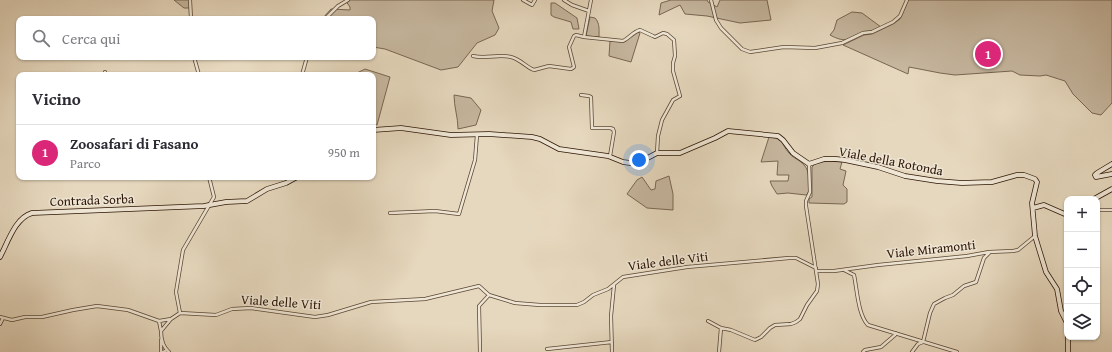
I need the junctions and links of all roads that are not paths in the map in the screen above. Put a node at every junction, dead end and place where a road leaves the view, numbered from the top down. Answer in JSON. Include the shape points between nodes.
{"nodes":[{"id":1,"x":190,"y":0,"type":"edge"},
{"id":2,"x":348,"y":0,"type":"edge"},
{"id":3,"x":523,"y":0,"type":"edge"},
{"id":4,"x":535,"y":0,"type":"edge"},
{"id":5,"x":564,"y":0,"type":"edge"},
{"id":6,"x":591,"y":0,"type":"edge"},
{"id":7,"x":711,"y":0,"type":"edge"},
{"id":8,"x":907,"y":0,"type":"edge"},
{"id":9,"x":589,"y":11,"type":"junction"},
{"id":10,"x":191,"y":16,"type":"edge"},
{"id":11,"x":328,"y":16,"type":"edge"},
{"id":12,"x":584,"y":37,"type":"junction"},
{"id":13,"x":473,"y":56,"type":"dead end"},
{"id":14,"x":195,"y":60,"type":"edge"},
{"id":15,"x":305,"y":60,"type":"edge"},
{"id":16,"x":198,"y":72,"type":"edge"},
{"id":17,"x":303,"y":72,"type":"edge"},
{"id":18,"x":581,"y":95,"type":"dead end"},
{"id":19,"x":376,"y":130,"type":"edge"},
{"id":20,"x":477,"y":135,"type":"junction"},
{"id":21,"x":657,"y":153,"type":"junction"},
{"id":22,"x":610,"y":156,"type":"junction"},
{"id":23,"x":808,"y":164,"type":"junction"},
{"id":24,"x":1112,"y":164,"type":"edge"},
{"id":25,"x":1112,"y":174,"type":"edge"},
{"id":26,"x":210,"y":180,"type":"edge"},
{"id":27,"x":292,"y":180,"type":"edge"},
{"id":28,"x":1112,"y":189,"type":"edge"},
{"id":29,"x":1099,"y":196,"type":"edge"},
{"id":30,"x":210,"y":205,"type":"junction"},
{"id":31,"x":1033,"y":208,"type":"junction"},
{"id":32,"x":1100,"y":210,"type":"edge"},
{"id":33,"x":1112,"y":210,"type":"edge"},
{"id":34,"x":390,"y":213,"type":"dead end"},
{"id":35,"x":1064,"y":214,"type":"edge"},
{"id":36,"x":1035,"y":236,"type":"junction"},
{"id":37,"x":989,"y":252,"type":"junction"},
{"id":38,"x":0,"y":257,"type":"edge"},
{"id":39,"x":816,"y":269,"type":"junction"},
{"id":40,"x":843,"y":270,"type":"junction"},
{"id":41,"x":614,"y":284,"type":"junction"},
{"id":42,"x":489,"y":295,"type":"junction"},
{"id":43,"x":180,"y":313,"type":"junction"},
{"id":44,"x":1064,"y":315,"type":"edge"},
{"id":45,"x":2,"y":318,"type":"edge"},
{"id":46,"x":171,"y":319,"type":"junction"},
{"id":47,"x":159,"y":321,"type":"junction"},
{"id":48,"x":708,"y":321,"type":"dead end"},
{"id":49,"x":0,"y":324,"type":"edge"},
{"id":50,"x":721,"y":328,"type":"junction"},
{"id":51,"x":161,"y":331,"type":"junction"},
{"id":52,"x":896,"y":333,"type":"junction"},
{"id":53,"x":162,"y":339,"type":"junction"},
{"id":54,"x":1068,"y":340,"type":"edge"},
{"id":55,"x":612,"y":342,"type":"junction"},
{"id":56,"x":923,"y":342,"type":"junction"},
{"id":57,"x":547,"y":349,"type":"dead end"},
{"id":58,"x":168,"y":351,"type":"edge"},
{"id":59,"x":162,"y":352,"type":"edge"},
{"id":60,"x":480,"y":352,"type":"edge"},
{"id":61,"x":612,"y":352,"type":"edge"},
{"id":62,"x":719,"y":352,"type":"edge"},
{"id":63,"x":863,"y":352,"type":"edge"},
{"id":64,"x":912,"y":352,"type":"edge"},
{"id":65,"x":957,"y":352,"type":"edge"},
{"id":66,"x":1068,"y":352,"type":"edge"}],
"edges":[{"from":1,"to":10,"type":"street"},
{"from":2,"to":11,"type":"street"},
{"from":3,"to":4,"type":"street","via":[[532,5]]},
{"from":5,"to":9,"type":"street"},
{"from":6,"to":9,"type":"street"},
{"from":7,"to":8,"type":"street","via":[[716,20],[721,28],[742,49],[750,52],[784,47],[815,48],[842,43],[893,22],[900,16]]},
{"from":9,"to":12,"type":"street"},
{"from":12,"to":13,"type":"street","via":[[576,35],[571,41],[569,47],[574,67],[571,69],[550,66],[534,70],[509,56]]},
{"from":12,"to":21,"type":"street","via":[[623,41],[640,30],[655,37],[667,34],[673,39],[673,71],[680,96],[673,100],[662,120]]},
{"from":14,"to":16,"type":"street"},
{"from":15,"to":17,"type":"street"},
{"from":18,"to":22,"type":"street","via":[[590,98],[592,128],[613,129]]},
{"from":19,"to":20,"type":"street","via":[[401,128],[451,135]]},
{"from":20,"to":22,"type":"street","via":[[532,137],[559,149]]},
{"from":20,"to":34,"type":"street","via":[[475,160],[459,214],[435,211]]},
{"from":21,"to":22,"type":"street","via":[[640,162],[623,162]]},
{"from":21,"to":23,"type":"street","via":[[680,153],[728,131],[778,136],[793,154]]},
{"from":23,"to":31,"type":"street","name":"Viale della Rotonda","via":[[824,160],[845,160],[905,176],[962,183],[992,182],[1024,175],[1037,182],[1032,197]]},
{"from":23,"to":39,"type":"street","via":[[810,192],[806,206]]},
{"from":24,"to":25,"type":"street","via":[[1095,175],[1096,177]]},
{"from":26,"to":30,"type":"street","via":[[214,198]]},
{"from":27,"to":30,"type":"street","name":"Contrada Sorba","via":[[247,201]]},
{"from":28,"to":29,"type":"street"},
{"from":30,"to":38,"type":"street","name":"Contrada Sorba","via":[[32,213],[18,222]]},
{"from":30,"to":43,"type":"street","via":[[183,250],[176,292]]},
{"from":31,"to":35,"type":"street","via":[[1044,204]]},
{"from":31,"to":36,"type":"street"},
{"from":32,"to":33,"type":"street"},
{"from":36,"to":37,"type":"street","name":"Viale Miramonti","via":[[1018,250]]},
{"from":36,"to":44,"type":"street","via":[[1046,272],[1057,289]]},
{"from":37,"to":40,"type":"street","name":"Viale Miramonti"},
{"from":37,"to":56,"type":"street","via":[[984,258],[976,282],[964,286],[953,295],[934,304]]},
{"from":39,"to":40,"type":"street","name":"Viale Miramonti"},
{"from":39,"to":41,"type":"street","name":"Viale delle Viti","via":[[796,258],[788,258],[644,273],[623,277]]},
{"from":39,"to":50,"type":"street","via":[[817,291],[796,322],[775,325],[755,340]]},
{"from":40,"to":52,"type":"street","via":[[854,275],[864,321],[868,325]]},
{"from":41,"to":42,"type":"street","name":"Viale delle Viti","via":[[577,305],[514,303]]},
{"from":41,"to":55,"type":"street"},
{"from":42,"to":43,"type":"street","name":"Viale delle Viti","via":[[481,287],[476,286],[425,299],[371,302],[316,317],[251,308],[232,309],[216,315]]},
{"from":42,"to":60,"type":"street","via":[[479,306]]},
{"from":43,"to":46,"type":"street"},
{"from":45,"to":47,"type":"street","via":[[12,320],[42,317],[97,306],[128,310]]},
{"from":45,"to":49,"type":"street"},
{"from":46,"to":47,"type":"street"},
{"from":46,"to":51,"type":"street"},
{"from":47,"to":51,"type":"street"},
{"from":48,"to":50,"type":"street"},
{"from":50,"to":62,"type":"street"},
{"from":51,"to":53,"type":"street"},
{"from":52,"to":56,"type":"street"},
{"from":52,"to":63,"type":"street","via":[[881,346]]},
{"from":53,"to":58,"type":"street"},
{"from":53,"to":59,"type":"street"},
{"from":54,"to":66,"type":"street"},
{"from":55,"to":57,"type":"street"},
{"from":55,"to":61,"type":"street"},
{"from":56,"to":64,"type":"street"},
{"from":56,"to":65,"type":"street"},
{"from":58,"to":59,"type":"street"}]}
